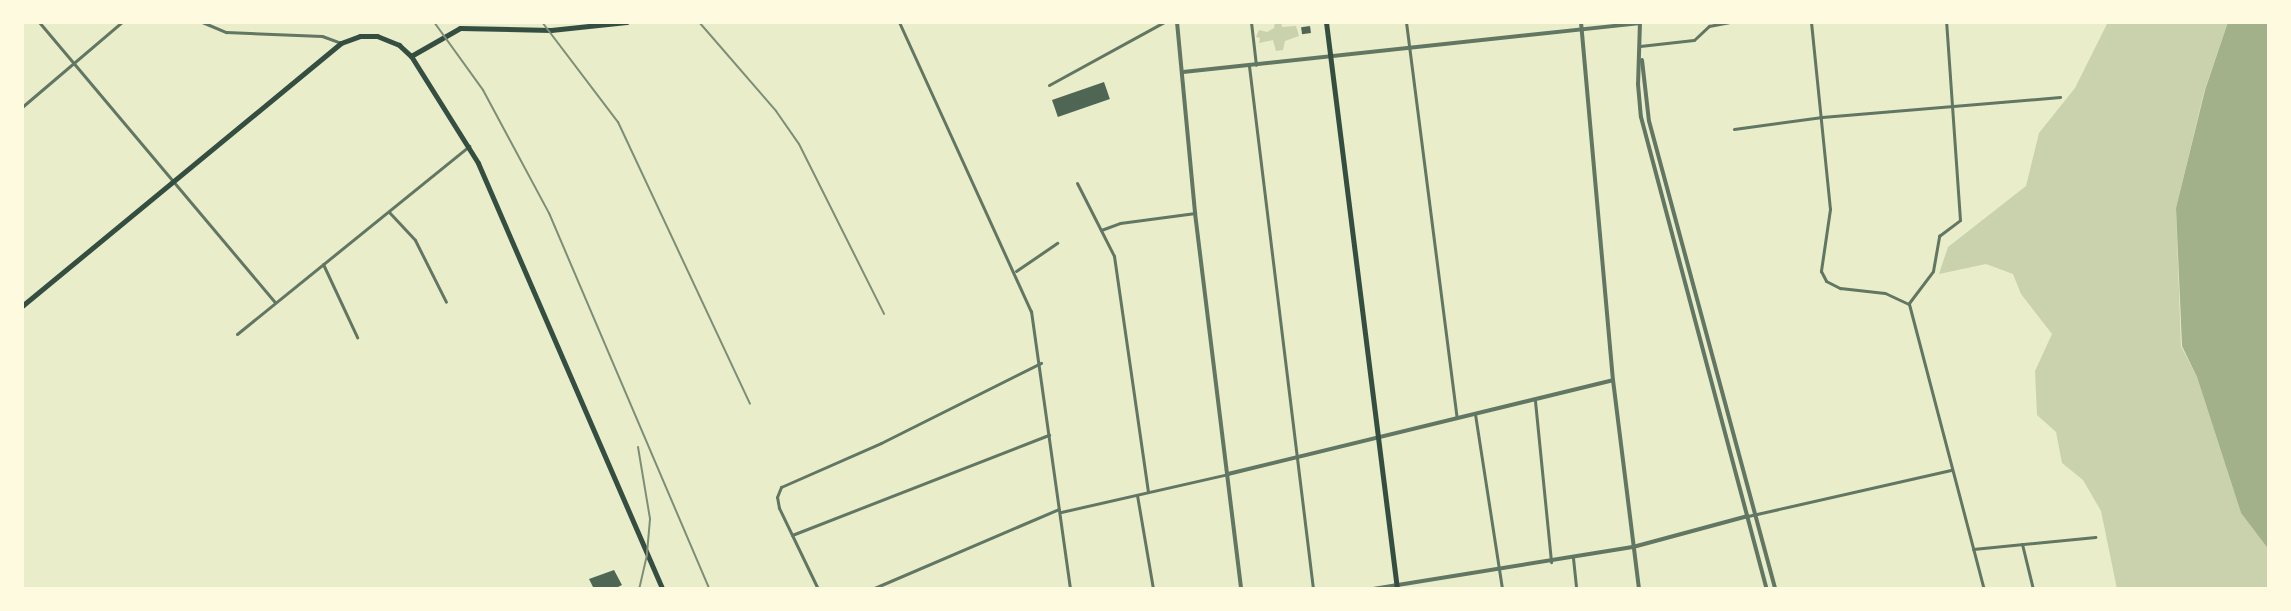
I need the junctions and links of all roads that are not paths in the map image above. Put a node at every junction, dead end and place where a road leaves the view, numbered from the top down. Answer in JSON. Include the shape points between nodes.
{"nodes":[{"id":1,"x":39,"y":22,"type":"edge"},
{"id":2,"x":122,"y":22,"type":"edge"},
{"id":3,"x":202,"y":22,"type":"edge"},
{"id":4,"x":627,"y":22,"type":"edge"},
{"id":5,"x":899,"y":22,"type":"edge"},
{"id":6,"x":1164,"y":22,"type":"edge"},
{"id":7,"x":1177,"y":22,"type":"edge"},
{"id":8,"x":1251,"y":22,"type":"edge"},
{"id":9,"x":1326,"y":22,"type":"edge"},
{"id":10,"x":1406,"y":22,"type":"edge"},
{"id":11,"x":1729,"y":22,"type":"edge"},
{"id":12,"x":1811,"y":22,"type":"edge"},
{"id":13,"x":1946,"y":22,"type":"edge"},
{"id":14,"x":1640,"y":23,"type":"edge"},
{"id":15,"x":472,"y":25,"type":"edge"},
{"id":16,"x":1582,"y":25,"type":"edge"},
{"id":17,"x":341,"y":43,"type":"junction"},
{"id":18,"x":1408,"y":46,"type":"junction"},
{"id":19,"x":1640,"y":46,"type":"junction"},
{"id":20,"x":1330,"y":54,"type":"junction"},
{"id":21,"x":411,"y":56,"type":"junction"},
{"id":22,"x":74,"y":64,"type":"junction"},
{"id":23,"x":1256,"y":65,"type":"junction"},
{"id":24,"x":1249,"y":66,"type":"junction"},
{"id":25,"x":1183,"y":72,"type":"junction"},
{"id":26,"x":1049,"y":85,"type":"dead end"},
{"id":27,"x":2060,"y":97,"type":"dead end"},
{"id":28,"x":1952,"y":105,"type":"junction"},
{"id":29,"x":22,"y":107,"type":"edge"},
{"id":30,"x":1822,"y":117,"type":"junction"},
{"id":31,"x":1734,"y":129,"type":"dead end"},
{"id":32,"x":469,"y":146,"type":"junction"},
{"id":33,"x":176,"y":180,"type":"junction"},
{"id":34,"x":1077,"y":183,"type":"dead end"},
{"id":35,"x":389,"y":212,"type":"junction"},
{"id":36,"x":1195,"y":213,"type":"junction"},
{"id":37,"x":1100,"y":230,"type":"junction"},
{"id":38,"x":1057,"y":243,"type":"dead end"},
{"id":39,"x":323,"y":264,"type":"junction"},
{"id":40,"x":1016,"y":271,"type":"junction"},
{"id":41,"x":275,"y":302,"type":"junction"},
{"id":42,"x":446,"y":302,"type":"dead end"},
{"id":43,"x":1909,"y":304,"type":"junction"},
{"id":44,"x":22,"y":306,"type":"edge"},
{"id":45,"x":237,"y":334,"type":"dead end"},
{"id":46,"x":357,"y":337,"type":"dead end"},
{"id":47,"x":1041,"y":363,"type":"junction"},
{"id":48,"x":1613,"y":380,"type":"junction"},
{"id":49,"x":1535,"y":401,"type":"junction"},
{"id":50,"x":1475,"y":414,"type":"junction"},
{"id":51,"x":1457,"y":418,"type":"junction"},
{"id":52,"x":1050,"y":434,"type":"junction"},
{"id":53,"x":1377,"y":438,"type":"junction"},
{"id":54,"x":1298,"y":456,"type":"junction"},
{"id":55,"x":1952,"y":470,"type":"junction"},
{"id":56,"x":1228,"y":474,"type":"junction"},
{"id":57,"x":1148,"y":492,"type":"junction"},
{"id":58,"x":1137,"y":495,"type":"junction"},
{"id":59,"x":1061,"y":510,"type":"junction"},
{"id":60,"x":1757,"y":514,"type":"junction"},
{"id":61,"x":1748,"y":516,"type":"junction"},
{"id":62,"x":792,"y":535,"type":"junction"},
{"id":63,"x":2095,"y":537,"type":"dead end"},
{"id":64,"x":2022,"y":544,"type":"junction"},
{"id":65,"x":1633,"y":547,"type":"junction"},
{"id":66,"x":1973,"y":549,"type":"junction"},
{"id":67,"x":1573,"y":558,"type":"junction"},
{"id":68,"x":1551,"y":562,"type":"junction"},
{"id":69,"x":1498,"y":569,"type":"junction"},
{"id":70,"x":1397,"y":587,"type":"edge"},
{"id":71,"x":662,"y":589,"type":"edge"},
{"id":72,"x":818,"y":589,"type":"edge"},
{"id":73,"x":872,"y":589,"type":"edge"},
{"id":74,"x":1070,"y":589,"type":"edge"},
{"id":75,"x":1153,"y":589,"type":"edge"},
{"id":76,"x":1241,"y":589,"type":"edge"},
{"id":77,"x":1313,"y":589,"type":"edge"},
{"id":78,"x":1373,"y":589,"type":"edge"},
{"id":79,"x":1502,"y":589,"type":"edge"},
{"id":80,"x":1576,"y":589,"type":"edge"},
{"id":81,"x":1639,"y":589,"type":"edge"},
{"id":82,"x":1767,"y":589,"type":"edge"},
{"id":83,"x":1775,"y":589,"type":"edge"},
{"id":84,"x":1984,"y":589,"type":"edge"},
{"id":85,"x":2033,"y":589,"type":"edge"}],
"edges":[{"from":1,"to":22,"type":"street"},
{"from":2,"to":22,"type":"street"},
{"from":3,"to":17,"type":"street","via":[[226,32],[322,36]]},
{"from":4,"to":15,"type":"main road","via":[[551,30]]},
{"from":5,"to":40,"type":"street"},
{"from":6,"to":26,"type":"street"},
{"from":7,"to":25,"type":"street"},
{"from":8,"to":23,"type":"street"},
{"from":9,"to":20,"type":"main road"},
{"from":10,"to":18,"type":"street"},
{"from":11,"to":19,"type":"street","via":[[1709,26],[1694,40]]},
{"from":12,"to":30,"type":"street"},
{"from":13,"to":28,"type":"street"},
{"from":14,"to":16,"type":"street"},
{"from":14,"to":19,"type":"street"},
{"from":15,"to":21,"type":"main road"},
{"from":16,"to":18,"type":"street"},
{"from":16,"to":48,"type":"street"},
{"from":17,"to":21,"type":"main road","via":[[377,36]]},
{"from":17,"to":33,"type":"main road"},
{"from":18,"to":20,"type":"street"},
{"from":18,"to":51,"type":"street"},
{"from":19,"to":60,"type":"street","via":[[1649,121]]},
{"from":19,"to":61,"type":"street","via":[[1641,117]]},
{"from":20,"to":23,"type":"street"},
{"from":20,"to":53,"type":"main road"},
{"from":21,"to":32,"type":"main road"},
{"from":22,"to":29,"type":"street"},
{"from":22,"to":33,"type":"street"},
{"from":23,"to":24,"type":"street"},
{"from":24,"to":25,"type":"street"},
{"from":24,"to":54,"type":"street"},
{"from":25,"to":36,"type":"street"},
{"from":27,"to":28,"type":"street"},
{"from":28,"to":30,"type":"street"},
{"from":28,"to":43,"type":"street","via":[[1960,220],[1939,236],[1933,271]]},
{"from":30,"to":31,"type":"street"},
{"from":30,"to":43,"type":"street","via":[[1830,209],[1822,256],[1826,281],[1840,288],[1885,293]]},
{"from":32,"to":35,"type":"street"},
{"from":32,"to":71,"type":"main road"},
{"from":33,"to":41,"type":"street"},
{"from":33,"to":44,"type":"main road"},
{"from":34,"to":37,"type":"street"},
{"from":35,"to":39,"type":"street"},
{"from":35,"to":42,"type":"street","via":[[415,240]]},
{"from":36,"to":37,"type":"street"},
{"from":36,"to":56,"type":"street"},
{"from":37,"to":57,"type":"street","via":[[1114,256]]},
{"from":38,"to":40,"type":"street"},
{"from":39,"to":41,"type":"street"},
{"from":39,"to":46,"type":"street"},
{"from":40,"to":47,"type":"street"},
{"from":41,"to":45,"type":"street"},
{"from":43,"to":55,"type":"street"},
{"from":47,"to":52,"type":"street"},
{"from":47,"to":62,"type":"street","via":[[781,487],[777,497]]},
{"from":48,"to":49,"type":"street"},
{"from":48,"to":65,"type":"street"},
{"from":49,"to":50,"type":"street"},
{"from":49,"to":68,"type":"street"},
{"from":50,"to":51,"type":"street"},
{"from":50,"to":69,"type":"street"},
{"from":51,"to":53,"type":"street"},
{"from":52,"to":59,"type":"street"},
{"from":52,"to":62,"type":"street"},
{"from":53,"to":54,"type":"street"},
{"from":53,"to":70,"type":"main road"},
{"from":54,"to":56,"type":"street"},
{"from":54,"to":77,"type":"street"},
{"from":55,"to":60,"type":"street"},
{"from":55,"to":66,"type":"street"},
{"from":56,"to":57,"type":"street"},
{"from":56,"to":76,"type":"street"},
{"from":57,"to":58,"type":"street"},
{"from":58,"to":59,"type":"street"},
{"from":58,"to":75,"type":"street"},
{"from":59,"to":73,"type":"street"},
{"from":59,"to":74,"type":"street"},
{"from":60,"to":61,"type":"street"},
{"from":60,"to":83,"type":"street"},
{"from":61,"to":65,"type":"street"},
{"from":61,"to":82,"type":"street"},
{"from":62,"to":72,"type":"street"},
{"from":63,"to":64,"type":"street"},
{"from":64,"to":66,"type":"street"},
{"from":64,"to":85,"type":"street"},
{"from":65,"to":67,"type":"street"},
{"from":65,"to":81,"type":"street"},
{"from":66,"to":84,"type":"street"},
{"from":67,"to":68,"type":"street"},
{"from":67,"to":80,"type":"street"},
{"from":68,"to":69,"type":"street"},
{"from":69,"to":70,"type":"street"},
{"from":69,"to":79,"type":"street"},
{"from":70,"to":78,"type":"street"}]}
